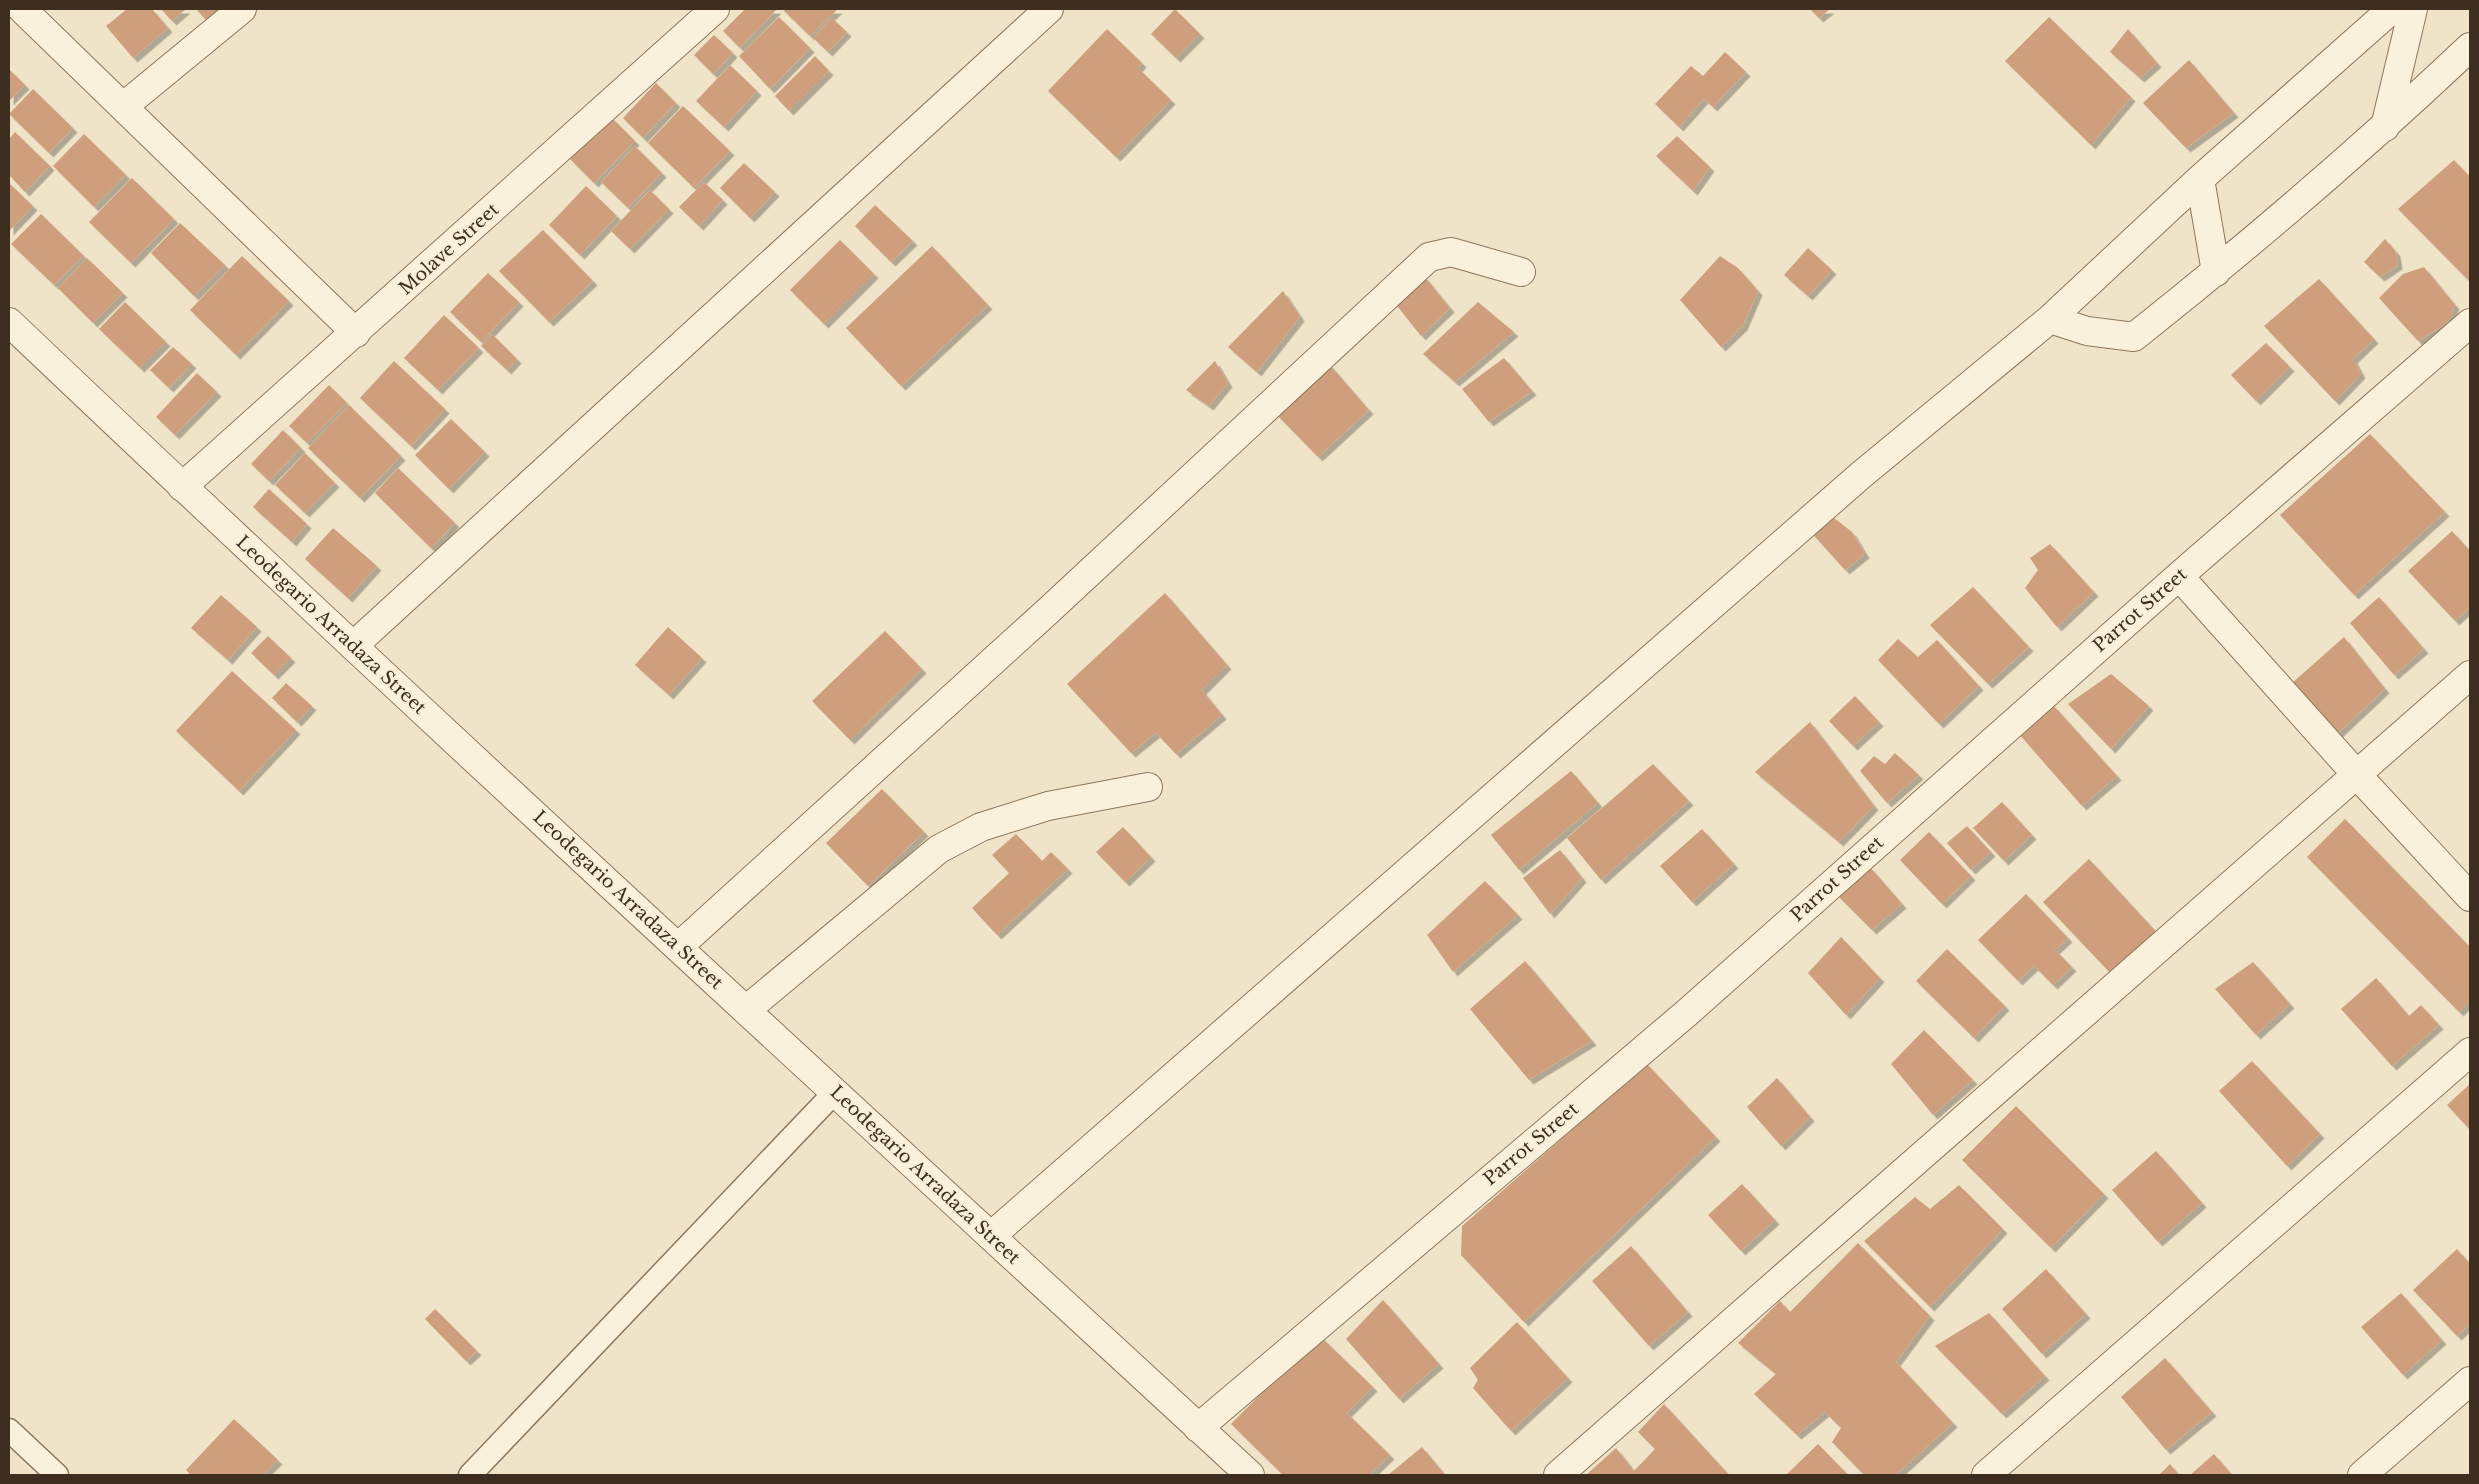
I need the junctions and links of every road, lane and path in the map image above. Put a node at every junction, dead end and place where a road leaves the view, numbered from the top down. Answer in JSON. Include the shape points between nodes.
{"nodes":[{"id":1,"x":22,"y":9,"type":"edge"},
{"id":2,"x":242,"y":9,"type":"edge"},
{"id":3,"x":715,"y":9,"type":"edge"},
{"id":4,"x":1050,"y":9,"type":"edge"},
{"id":5,"x":2392,"y":9,"type":"edge"},
{"id":6,"x":2414,"y":9,"type":"edge"},
{"id":7,"x":2470,"y":47,"type":"edge"},
{"id":8,"x":124,"y":106,"type":"junction"},
{"id":9,"x":2385,"y":127,"type":"junction"},
{"id":10,"x":2200,"y":179,"type":"junction"},
{"id":11,"x":1521,"y":272,"type":"dead end"},
{"id":12,"x":2216,"y":272,"type":"junction"},
{"id":13,"x":2050,"y":319,"type":"junction"},
{"id":14,"x":9,"y":322,"type":"edge"},
{"id":15,"x":2470,"y":323,"type":"edge"},
{"id":16,"x":356,"y":332,"type":"junction"},
{"id":17,"x":182,"y":487,"type":"junction"},
{"id":18,"x":2179,"y":576,"type":"junction"},
{"id":19,"x":353,"y":646,"type":"junction"},
{"id":20,"x":2470,"y":675,"type":"edge"},
{"id":21,"x":2357,"y":775,"type":"junction"},
{"id":22,"x":1148,"y":787,"type":"dead end"},
{"id":23,"x":2470,"y":897,"type":"edge"},
{"id":24,"x":678,"y":947,"type":"junction"},
{"id":25,"x":746,"y":1010,"type":"junction"},
{"id":26,"x":2470,"y":1052,"type":"edge"},
{"id":27,"x":835,"y":1092,"type":"junction"},
{"id":28,"x":991,"y":1236,"type":"junction"},
{"id":29,"x":2470,"y":1380,"type":"edge"},
{"id":30,"x":1198,"y":1428,"type":"junction"},
{"id":31,"x":9,"y":1430,"type":"edge"},
{"id":32,"x":57,"y":1475,"type":"edge"},
{"id":33,"x":470,"y":1475,"type":"edge"},
{"id":34,"x":1250,"y":1475,"type":"edge"},
{"id":35,"x":1558,"y":1475,"type":"edge"},
{"id":36,"x":1986,"y":1475,"type":"edge"},
{"id":37,"x":2362,"y":1475,"type":"edge"}],
"edges":[{"from":1,"to":8,"type":"street"},
{"from":2,"to":8,"type":"street"},
{"from":3,"to":16,"type":"street","name":"Molave Street"},
{"from":4,"to":19,"type":"street"},
{"from":5,"to":10,"type":"street"},
{"from":6,"to":9,"type":"street"},
{"from":7,"to":9,"type":"street"},
{"from":8,"to":16,"type":"street"},
{"from":9,"to":12,"type":"street"},
{"from":10,"to":12,"type":"street"},
{"from":10,"to":13,"type":"street"},
{"from":11,"to":24,"type":"street","via":[[1451,252],[1429,257],[1048,611]]},
{"from":12,"to":13,"type":"street","via":[[2134,337],[2087,332]]},
{"from":13,"to":28,"type":"street","via":[[1846,488]]},
{"from":14,"to":17,"type":"street","name":"Leodegario Arradaza Street"},
{"from":15,"to":18,"type":"street","name":"Parrot Street"},
{"from":16,"to":17,"type":"street","name":"Molave Street"},
{"from":17,"to":19,"type":"street","name":"Leodegario Arradaza Street"},
{"from":18,"to":21,"type":"street"},
{"from":18,"to":30,"type":"street","name":"Parrot Street","via":[[1689,1011]]},
{"from":19,"to":24,"type":"street","name":"Leodegario Arradaza Street"},
{"from":20,"to":21,"type":"street"},
{"from":21,"to":23,"type":"street"},
{"from":21,"to":35,"type":"street"},
{"from":22,"to":25,"type":"street","via":[[1048,806],[981,827],[939,849]]},
{"from":24,"to":25,"type":"street","name":"Leodegario Arradaza Street"},
{"from":25,"to":27,"type":"street","name":"Leodegario Arradaza Street"},
{"from":26,"to":36,"type":"street"},
{"from":27,"to":28,"type":"street","name":"Leodegario Arradaza Street"},
{"from":27,"to":33,"type":"lane"},
{"from":28,"to":30,"type":"street","name":"Leodegario Arradaza Street"},
{"from":29,"to":37,"type":"street"},
{"from":30,"to":34,"type":"street","name":"Leodegario Arradaza Street"},
{"from":31,"to":32,"type":"lane"}]}
